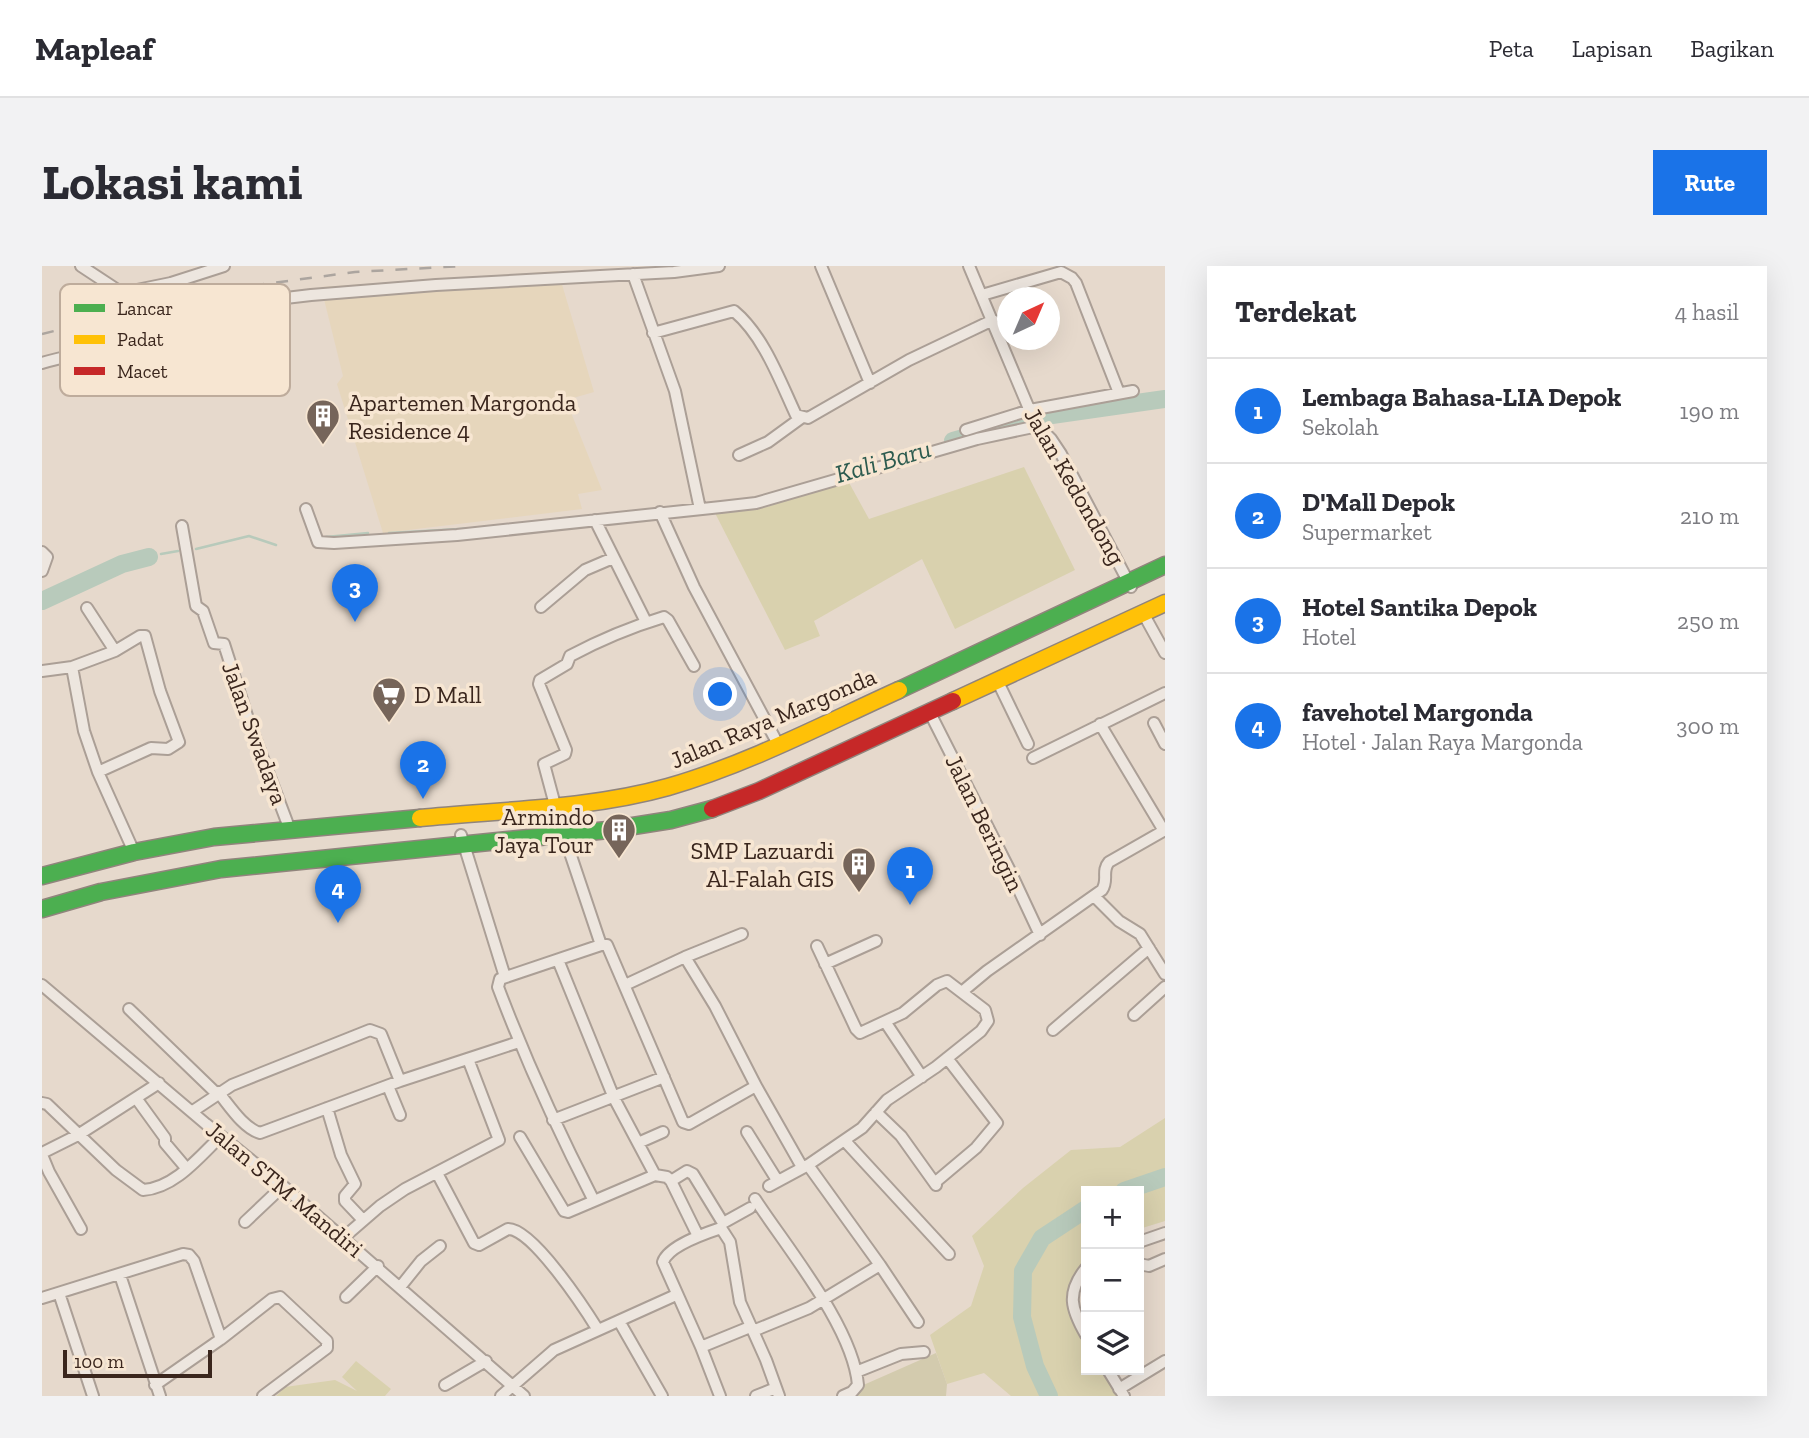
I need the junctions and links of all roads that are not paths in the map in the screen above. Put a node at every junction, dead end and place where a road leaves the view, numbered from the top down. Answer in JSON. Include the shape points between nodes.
{"nodes":[{"id":1,"x":81,"y":266,"type":"edge"},
{"id":2,"x":224,"y":266,"type":"edge"},
{"id":3,"x":719,"y":266,"type":"edge"},
{"id":4,"x":821,"y":266,"type":"edge"},
{"id":5,"x":969,"y":266,"type":"edge"},
{"id":6,"x":633,"y":274,"type":"junction"},
{"id":7,"x":108,"y":284,"type":"edge"},
{"id":8,"x":166,"y":284,"type":"edge"},
{"id":9,"x":982,"y":295,"type":"junction"},
{"id":10,"x":290,"y":299,"type":"edge"},
{"id":11,"x":993,"y":320,"type":"junction"},
{"id":12,"x":653,"y":333,"type":"junction"},
{"id":13,"x":60,"y":358,"type":"edge"},
{"id":14,"x":42,"y":363,"type":"edge"},
{"id":15,"x":870,"y":383,"type":"junction"},
{"id":16,"x":1133,"y":391,"type":"dead end"},
{"id":17,"x":1119,"y":393,"type":"junction"},
{"id":18,"x":801,"y":418,"type":"junction"},
{"id":19,"x":1034,"y":418,"type":"junction"},
{"id":20,"x":966,"y":430,"type":"dead end"},
{"id":21,"x":739,"y":455,"type":"dead end"},
{"id":22,"x":306,"y":509,"type":"dead end"},
{"id":23,"x":699,"y":509,"type":"junction"},
{"id":24,"x":660,"y":512,"type":"junction"},
{"id":25,"x":595,"y":520,"type":"junction"},
{"id":26,"x":182,"y":526,"type":"dead end"},
{"id":27,"x":42,"y":552,"type":"edge"},
{"id":28,"x":612,"y":558,"type":"junction"},
{"id":29,"x":1165,"y":565,"type":"edge"},
{"id":30,"x":42,"y":572,"type":"edge"},
{"id":31,"x":1165,"y":575,"type":"edge"},
{"id":32,"x":1131,"y":586,"type":"junction"},
{"id":33,"x":1165,"y":592,"type":"edge"},
{"id":34,"x":1165,"y":603,"type":"edge"},
{"id":35,"x":541,"y":607,"type":"dead end"},
{"id":36,"x":87,"y":608,"type":"dead end"},
{"id":37,"x":1143,"y":614,"type":"junction"},
{"id":38,"x":646,"y":622,"type":"junction"},
{"id":39,"x":115,"y":651,"type":"junction"},
{"id":40,"x":1165,"y":653,"type":"edge"},
{"id":41,"x":694,"y":666,"type":"dead end"},
{"id":42,"x":72,"y":667,"type":"junction"},
{"id":43,"x":42,"y":671,"type":"edge"},
{"id":44,"x":997,"y":680,"type":"junction"},
{"id":45,"x":1165,"y":693,"type":"edge"},
{"id":46,"x":929,"y":711,"type":"junction"},
{"id":47,"x":1154,"y":723,"type":"dead end"},
{"id":48,"x":1100,"y":724,"type":"junction"},
{"id":49,"x":1028,"y":744,"type":"dead end"},
{"id":50,"x":1165,"y":744,"type":"edge"},
{"id":51,"x":780,"y":748,"type":"junction"},
{"id":52,"x":1033,"y":758,"type":"dead end"},
{"id":53,"x":98,"y":772,"type":"junction"},
{"id":54,"x":757,"y":785,"type":"junction"},
{"id":55,"x":564,"y":816,"type":"junction"},
{"id":56,"x":290,"y":830,"type":"junction"},
{"id":57,"x":1164,"y":830,"type":"edge"},
{"id":58,"x":463,"y":840,"type":"junction"},
{"id":59,"x":134,"y":852,"type":"junction"},
{"id":60,"x":217,"y":853,"type":"junction"},
{"id":61,"x":75,"y":872,"type":"junction"},
{"id":62,"x":42,"y":876,"type":"edge"},
{"id":63,"x":1094,"y":895,"type":"junction"},
{"id":64,"x":45,"y":900,"type":"edge"},
{"id":65,"x":743,"y":934,"type":"dead end"},
{"id":66,"x":1040,"y":936,"type":"junction"},
{"id":67,"x":876,"y":941,"type":"dead end"},
{"id":68,"x":601,"y":945,"type":"junction"},
{"id":69,"x":817,"y":946,"type":"dead end"},
{"id":70,"x":1149,"y":948,"type":"junction"},
{"id":71,"x":685,"y":957,"type":"junction"},
{"id":72,"x":558,"y":960,"type":"junction"},
{"id":73,"x":825,"y":964,"type":"junction"},
{"id":74,"x":1165,"y":974,"type":"edge"},
{"id":75,"x":505,"y":977,"type":"junction"},
{"id":76,"x":42,"y":985,"type":"edge"},
{"id":77,"x":625,"y":985,"type":"junction"},
{"id":78,"x":1165,"y":987,"type":"edge"},
{"id":79,"x":963,"y":991,"type":"junction"},
{"id":80,"x":53,"y":995,"type":"junction"},
{"id":81,"x":42,"y":1002,"type":"edge"},
{"id":82,"x":129,"y":1009,"type":"dead end"},
{"id":83,"x":1134,"y":1015,"type":"dead end"},
{"id":84,"x":886,"y":1023,"type":"junction"},
{"id":85,"x":1054,"y":1030,"type":"dead end"},
{"id":86,"x":519,"y":1042,"type":"junction"},
{"id":87,"x":947,"y":1058,"type":"junction"},
{"id":88,"x":468,"y":1059,"type":"junction"},
{"id":89,"x":664,"y":1077,"type":"junction"},
{"id":90,"x":922,"y":1077,"type":"junction"},
{"id":91,"x":400,"y":1081,"type":"junction"},
{"id":92,"x":159,"y":1083,"type":"junction"},
{"id":93,"x":388,"y":1086,"type":"junction"},
{"id":94,"x":756,"y":1086,"type":"junction"},
{"id":95,"x":217,"y":1093,"type":"junction"},
{"id":96,"x":136,"y":1098,"type":"junction"},
{"id":97,"x":614,"y":1098,"type":"junction"},
{"id":98,"x":42,"y":1102,"type":"edge"},
{"id":99,"x":327,"y":1108,"type":"junction"},
{"id":100,"x":193,"y":1111,"type":"junction"},
{"id":101,"x":876,"y":1112,"type":"junction"},
{"id":102,"x":400,"y":1115,"type":"dead end"},
{"id":103,"x":552,"y":1120,"type":"junction"},
{"id":104,"x":663,"y":1132,"type":"dead end"},
{"id":105,"x":747,"y":1132,"type":"dead end"},
{"id":106,"x":78,"y":1135,"type":"junction"},
{"id":107,"x":221,"y":1136,"type":"junction"},
{"id":108,"x":520,"y":1137,"type":"dead end"},
{"id":109,"x":845,"y":1141,"type":"junction"},
{"id":110,"x":638,"y":1143,"type":"junction"},
{"id":111,"x":42,"y":1154,"type":"edge"},
{"id":112,"x":805,"y":1166,"type":"junction"},
{"id":113,"x":187,"y":1168,"type":"junction"},
{"id":114,"x":436,"y":1173,"type":"junction"},
{"id":115,"x":655,"y":1175,"type":"junction"},
{"id":116,"x":671,"y":1181,"type":"junction"},
{"id":117,"x":283,"y":1185,"type":"junction"},
{"id":118,"x":594,"y":1201,"type":"junction"},
{"id":119,"x":363,"y":1220,"type":"junction"},
{"id":120,"x":245,"y":1222,"type":"dead end"},
{"id":121,"x":81,"y":1229,"type":"dead end"},
{"id":122,"x":1165,"y":1233,"type":"edge"},
{"id":123,"x":698,"y":1236,"type":"junction"},
{"id":124,"x":343,"y":1238,"type":"junction"},
{"id":125,"x":1144,"y":1240,"type":"edge"},
{"id":126,"x":440,"y":1246,"type":"dead end"},
{"id":127,"x":949,"y":1255,"type":"dead end"},
{"id":128,"x":1165,"y":1259,"type":"edge"},
{"id":129,"x":880,"y":1265,"type":"junction"},
{"id":130,"x":1144,"y":1265,"type":"edge"},
{"id":131,"x":378,"y":1266,"type":"junction"},
{"id":132,"x":120,"y":1275,"type":"junction"},
{"id":133,"x":1081,"y":1276,"type":"edge"},
{"id":134,"x":401,"y":1286,"type":"junction"},
{"id":135,"x":59,"y":1293,"type":"junction"},
{"id":136,"x":677,"y":1295,"type":"junction"},
{"id":137,"x":346,"y":1297,"type":"dead end"},
{"id":138,"x":42,"y":1298,"type":"edge"},
{"id":139,"x":823,"y":1299,"type":"junction"},
{"id":140,"x":619,"y":1321,"type":"junction"},
{"id":141,"x":918,"y":1322,"type":"dead end"},
{"id":142,"x":1081,"y":1326,"type":"edge"},
{"id":143,"x":752,"y":1329,"type":"junction"},
{"id":144,"x":598,"y":1330,"type":"junction"},
{"id":145,"x":221,"y":1339,"type":"junction"},
{"id":146,"x":701,"y":1347,"type":"junction"},
{"id":147,"x":924,"y":1352,"type":"dead end"},
{"id":148,"x":1165,"y":1361,"type":"edge"},
{"id":149,"x":486,"y":1362,"type":"junction"},
{"id":150,"x":856,"y":1372,"type":"junction"},
{"id":151,"x":1111,"y":1375,"type":"edge"},
{"id":152,"x":155,"y":1385,"type":"junction"},
{"id":153,"x":445,"y":1385,"type":"dead end"},
{"id":154,"x":512,"y":1385,"type":"junction"},
{"id":155,"x":778,"y":1392,"type":"edge"},
{"id":156,"x":1122,"y":1392,"type":"edge"},
{"id":157,"x":93,"y":1396,"type":"edge"},
{"id":158,"x":160,"y":1396,"type":"edge"},
{"id":159,"x":263,"y":1396,"type":"edge"},
{"id":160,"x":501,"y":1396,"type":"edge"},
{"id":161,"x":524,"y":1396,"type":"edge"},
{"id":162,"x":662,"y":1396,"type":"edge"},
{"id":163,"x":720,"y":1396,"type":"edge"},
{"id":164,"x":756,"y":1396,"type":"edge"},
{"id":165,"x":843,"y":1396,"type":"edge"}],
"edges":[{"from":1,"to":7,"type":"street"},
{"from":2,"to":8,"type":"street"},
{"from":3,"to":6,"type":"street"},
{"from":4,"to":15,"type":"street"},
{"from":5,"to":9,"type":"street","name":"Jalan Kedondong"},
{"from":6,"to":10,"type":"street"},
{"from":6,"to":12,"type":"street"},
{"from":9,"to":11,"type":"street","name":"Jalan Kedondong"},
{"from":9,"to":17,"type":"street","via":[[1061,272],[1072,278]]},
{"from":11,"to":15,"type":"street"},
{"from":11,"to":19,"type":"street","name":"Jalan Kedondong"},
{"from":12,"to":18,"type":"street","via":[[734,311],[760,342]]},
{"from":12,"to":23,"type":"street","via":[[675,391]]},
{"from":13,"to":14,"type":"street"},
{"from":15,"to":18,"type":"street"},
{"from":16,"to":17,"type":"street"},
{"from":17,"to":19,"type":"street"},
{"from":18,"to":21,"type":"street","via":[[768,442]]},
{"from":19,"to":20,"type":"street"},
{"from":19,"to":23,"type":"street","via":[[756,503]]},
{"from":19,"to":32,"type":"street","name":"Jalan Kedondong","via":[[1061,454]]},
{"from":22,"to":25,"type":"street","via":[[316,537],[334,544]]},
{"from":23,"to":24,"type":"street"},
{"from":24,"to":25,"type":"street"},
{"from":24,"to":51,"type":"street","via":[[694,587]]},
{"from":25,"to":28,"type":"street"},
{"from":26,"to":56,"type":"street","name":"Jalan Swadaya","via":[[196,606],[203,611],[214,643],[224,644]]},
{"from":27,"to":30,"type":"street","via":[[47,557]]},
{"from":28,"to":35,"type":"street","via":[[585,570]]},
{"from":28,"to":38,"type":"street"},
{"from":29,"to":32,"type":"highway","name":"Jalan Raya Margonda"},
{"from":31,"to":32,"type":"highway","name":"Jalan Raya Margonda"},
{"from":32,"to":51,"type":"highway","name":"Jalan Raya Margonda"},
{"from":33,"to":54,"type":"highway","name":"Jalan Raya Margonda"},
{"from":34,"to":37,"type":"highway","name":"Jalan Raya Margonda"},
{"from":36,"to":39,"type":"street"},
{"from":37,"to":40,"type":"street"},
{"from":37,"to":44,"type":"highway","name":"Jalan Raya Margonda"},
{"from":38,"to":41,"type":"street","via":[[666,618]]},
{"from":38,"to":55,"type":"street","via":[[570,656],[567,664],[540,680],[566,750],[544,764]]},
{"from":39,"to":42,"type":"street"},
{"from":39,"to":53,"type":"street","via":[[145,636],[179,742],[168,749],[151,748]]},
{"from":42,"to":43,"type":"street"},
{"from":42,"to":53,"type":"street","via":[[84,731]]},
{"from":44,"to":46,"type":"highway","name":"Jalan Raya Margonda"},
{"from":44,"to":49,"type":"street"},
{"from":45,"to":48,"type":"street"},
{"from":46,"to":54,"type":"highway","name":"Jalan Raya Margonda"},
{"from":46,"to":66,"type":"street","name":"Jalan Beringin"},
{"from":47,"to":50,"type":"street"},
{"from":48,"to":52,"type":"street"},
{"from":48,"to":57,"type":"street"},
{"from":51,"to":55,"type":"highway","name":"Jalan Raya Margonda","via":[[692,788]]},
{"from":53,"to":59,"type":"street"},
{"from":54,"to":55,"type":"highway","name":"Jalan Raya Margonda","via":[[659,813]]},
{"from":55,"to":56,"type":"highway","name":"Jalan Raya Margonda"},
{"from":55,"to":58,"type":"highway","name":"Jalan Raya Margonda"},
{"from":55,"to":60,"type":"highway","name":"Jalan Raya Margonda"},
{"from":55,"to":68,"type":"street"},
{"from":56,"to":60,"type":"highway","name":"Jalan Raya Margonda"},
{"from":57,"to":63,"type":"street","via":[[1109,862],[1104,871],[1106,883]]},
{"from":58,"to":60,"type":"highway","name":"Jalan Raya Margonda"},
{"from":58,"to":75,"type":"street"},
{"from":59,"to":60,"type":"highway","name":"Jalan Raya Margonda"},
{"from":59,"to":61,"type":"highway","name":"Jalan Raya Margonda"},
{"from":60,"to":61,"type":"highway","name":"Jalan Raya Margonda"},
{"from":60,"to":64,"type":"highway","name":"Jalan Raya Margonda"},
{"from":61,"to":62,"type":"highway","name":"Jalan Raya Margonda"},
{"from":61,"to":64,"type":"highway","name":"Jalan Raya Margonda"},
{"from":63,"to":66,"type":"street"},
{"from":63,"to":70,"type":"street","via":[[1122,924],[1140,934]]},
{"from":65,"to":71,"type":"street"},
{"from":66,"to":79,"type":"street"},
{"from":67,"to":73,"type":"street"},
{"from":68,"to":72,"type":"street"},
{"from":68,"to":77,"type":"street","via":[[609,947]]},
{"from":69,"to":73,"type":"street"},
{"from":70,"to":74,"type":"street"},
{"from":70,"to":85,"type":"street"},
{"from":71,"to":77,"type":"street"},
{"from":71,"to":94,"type":"street"},
{"from":72,"to":75,"type":"street"},
{"from":72,"to":97,"type":"street"},
{"from":73,"to":84,"type":"street","via":[[858,1032]]},
{"from":75,"to":86,"type":"street","via":[[498,987]]},
{"from":76,"to":80,"type":"street","name":"Jalan STM Mandiri"},
{"from":77,"to":89,"type":"street"},
{"from":78,"to":83,"type":"street"},
{"from":79,"to":84,"type":"street","via":[[951,982],[942,982]]},
{"from":79,"to":87,"type":"street","via":[[985,1010],[988,1021]]},
{"from":80,"to":81,"type":"street"},
{"from":80,"to":92,"type":"street","name":"Jalan STM Mandiri"},
{"from":82,"to":95,"type":"street"},
{"from":84,"to":90,"type":"street"},
{"from":86,"to":88,"type":"street"},
{"from":86,"to":103,"type":"street"},
{"from":87,"to":90,"type":"street"},
{"from":87,"to":101,"type":"street","via":[[997,1123],[937,1182]]},
{"from":88,"to":91,"type":"street"},
{"from":88,"to":114,"type":"street","via":[[499,1140]]},
{"from":89,"to":94,"type":"street","via":[[680,1119],[689,1124]]},
{"from":89,"to":97,"type":"street"},
{"from":90,"to":101,"type":"street"},
{"from":91,"to":93,"type":"street"},
{"from":91,"to":95,"type":"street","via":[[381,1034],[370,1030]]},
{"from":92,"to":96,"type":"street"},
{"from":92,"to":100,"type":"street","name":"Jalan STM Mandiri"},
{"from":93,"to":99,"type":"street"},
{"from":93,"to":102,"type":"street"},
{"from":94,"to":112,"type":"street"},
{"from":95,"to":99,"type":"street","via":[[258,1133]]},
{"from":95,"to":100,"type":"street"},
{"from":96,"to":106,"type":"street"},
{"from":96,"to":113,"type":"street"},
{"from":97,"to":103,"type":"street"},
{"from":97,"to":110,"type":"street"},
{"from":98,"to":106,"type":"street"},
{"from":99,"to":119,"type":"street","via":[[355,1184],[345,1201]]},
{"from":100,"to":107,"type":"street","name":"Jalan STM Mandiri"},
{"from":101,"to":109,"type":"street"},
{"from":103,"to":118,"type":"street"},
{"from":104,"to":110,"type":"street"},
{"from":105,"to":112,"type":"street","via":[[773,1183]]},
{"from":106,"to":111,"type":"street"},
{"from":106,"to":113,"type":"street","via":[[143,1189],[166,1184]]},
{"from":107,"to":113,"type":"street"},
{"from":107,"to":117,"type":"street","name":"Jalan STM Mandiri"},
{"from":108,"to":118,"type":"street","via":[[564,1211]]},
{"from":109,"to":112,"type":"street"},
{"from":109,"to":127,"type":"street"},
{"from":110,"to":115,"type":"street"},
{"from":111,"to":121,"type":"street"},
{"from":112,"to":129,"type":"street"},
{"from":114,"to":119,"type":"street"},
{"from":114,"to":144,"type":"street","via":[[474,1243],[479,1245],[508,1229],[520,1232],[560,1276]]},
{"from":115,"to":116,"type":"street"},
{"from":115,"to":118,"type":"street"},
{"from":116,"to":123,"type":"street"},
{"from":116,"to":139,"type":"street","via":[[690,1171],[723,1223],[753,1203]]},
{"from":117,"to":120,"type":"street"},
{"from":117,"to":124,"type":"street","name":"Jalan STM Mandiri"},
{"from":119,"to":124,"type":"street"},
{"from":122,"to":125,"type":"street"},
{"from":123,"to":136,"type":"street","via":[[663,1258]]},
{"from":123,"to":143,"type":"street","via":[[721,1228],[730,1242],[739,1298]]},
{"from":124,"to":131,"type":"street","name":"Jalan STM Mandiri"},
{"from":126,"to":134,"type":"street"},
{"from":128,"to":130,"type":"street"},
{"from":129,"to":139,"type":"street"},
{"from":129,"to":141,"type":"street"},
{"from":131,"to":134,"type":"street","name":"Jalan STM Mandiri"},
{"from":131,"to":137,"type":"street"},
{"from":132,"to":135,"type":"street"},
{"from":132,"to":145,"type":"street","via":[[189,1255]]},
{"from":132,"to":152,"type":"street"},
{"from":133,"to":142,"type":"street","via":[[1073,1303]]},
{"from":134,"to":149,"type":"street","name":"Jalan STM Mandiri"},
{"from":135,"to":138,"type":"street"},
{"from":135,"to":157,"type":"street"},
{"from":136,"to":140,"type":"street"},
{"from":136,"to":146,"type":"street"},
{"from":139,"to":143,"type":"street"},
{"from":139,"to":150,"type":"street"},
{"from":140,"to":144,"type":"street"},
{"from":140,"to":162,"type":"street"},
{"from":143,"to":146,"type":"street"},
{"from":143,"to":155,"type":"street"},
{"from":144,"to":154,"type":"street","via":[[555,1350]]},
{"from":145,"to":152,"type":"street"},
{"from":145,"to":159,"type":"street","via":[[276,1297],[285,1300],[327,1341],[327,1348]]},
{"from":146,"to":163,"type":"street"},
{"from":147,"to":150,"type":"street","via":[[901,1354]]},
{"from":148,"to":156,"type":"street"},
{"from":149,"to":153,"type":"street"},
{"from":149,"to":154,"type":"street","name":"Jalan STM Mandiri"},
{"from":150,"to":165,"type":"street","via":[[858,1385]]},
{"from":151,"to":156,"type":"street"},
{"from":152,"to":158,"type":"street"},
{"from":154,"to":160,"type":"street"},
{"from":154,"to":161,"type":"street","name":"Jalan STM Mandiri"},
{"from":155,"to":164,"type":"street"}]}
